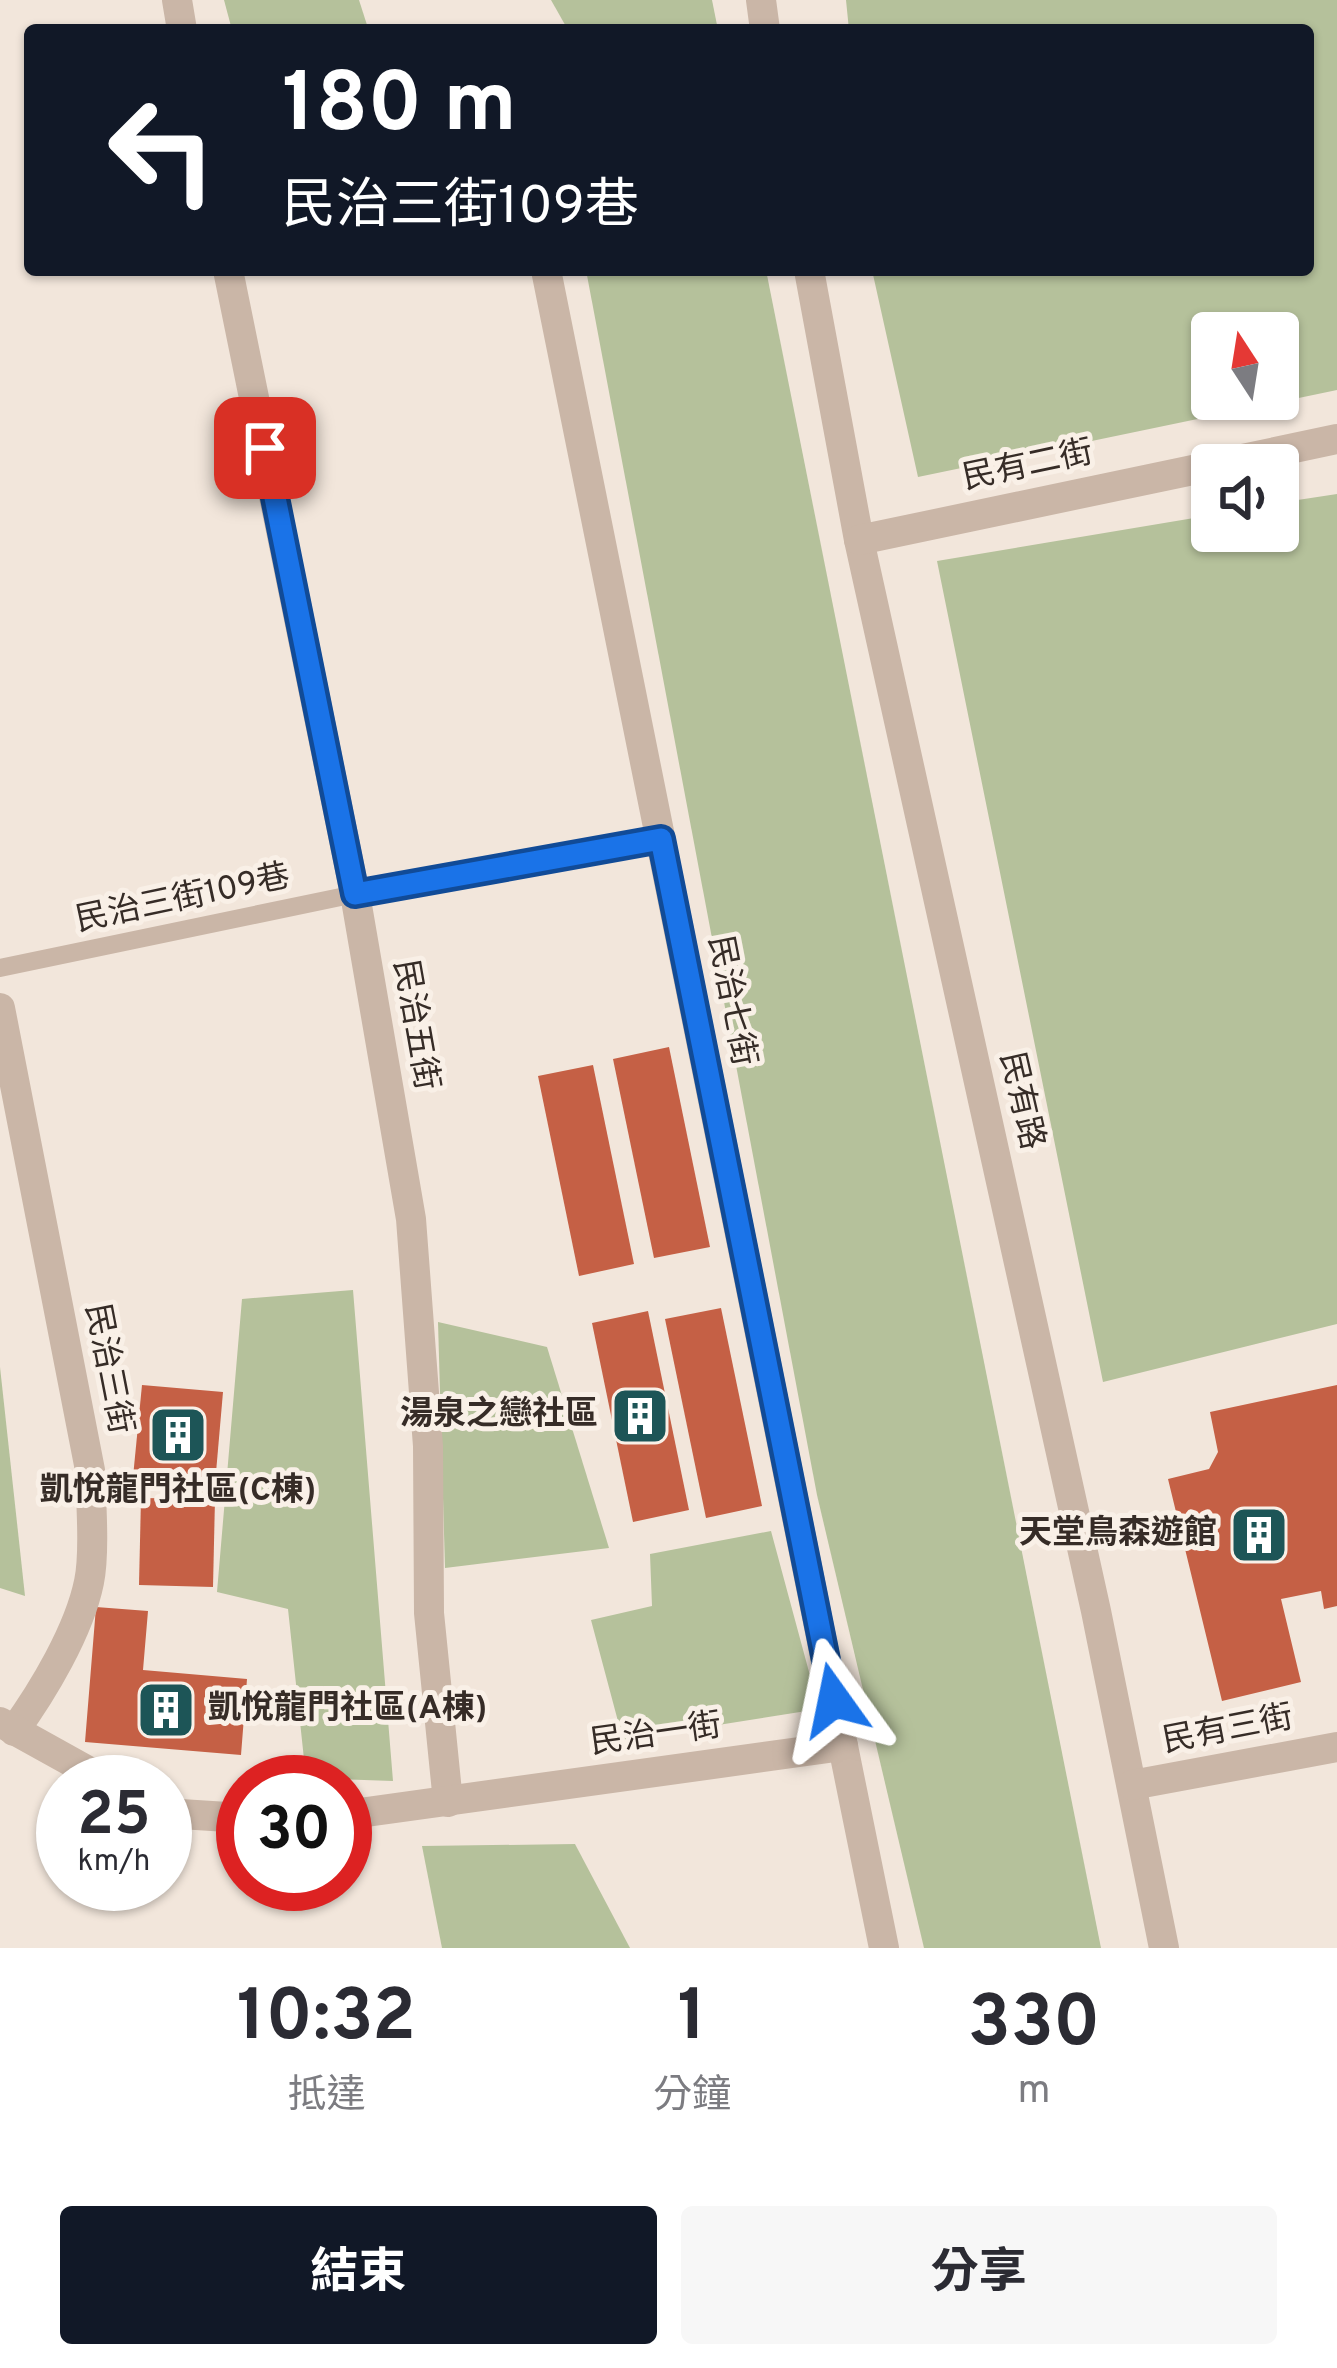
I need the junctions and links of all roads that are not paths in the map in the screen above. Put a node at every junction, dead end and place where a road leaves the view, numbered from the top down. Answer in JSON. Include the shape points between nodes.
{"nodes":[{"id":1,"x":230,"y":276,"type":"edge"},
{"id":2,"x":547,"y":276,"type":"edge"},
{"id":3,"x":810,"y":276,"type":"edge"},
{"id":4,"x":1337,"y":439,"type":"edge"},
{"id":5,"x":1299,"y":447,"type":"edge"},
{"id":6,"x":1191,"y":470,"type":"edge"},
{"id":7,"x":859,"y":540,"type":"junction"},
{"id":8,"x":661,"y":839,"type":"junction"},
{"id":9,"x":355,"y":894,"type":"junction"},
{"id":10,"x":0,"y":968,"type":"edge"},
{"id":11,"x":0,"y":1008,"type":"edge"},
{"id":12,"x":7,"y":1726,"type":"edge"},
{"id":13,"x":843,"y":1746,"type":"junction"},
{"id":14,"x":1337,"y":1747,"type":"edge"},
{"id":15,"x":59,"y":1755,"type":"edge"},
{"id":16,"x":1132,"y":1785,"type":"junction"},
{"id":17,"x":448,"y":1802,"type":"junction"},
{"id":18,"x":372,"y":1812,"type":"edge"},
{"id":19,"x":884,"y":1948,"type":"edge"},
{"id":20,"x":1164,"y":1948,"type":"edge"}],
"edges":[{"from":1,"to":9,"type":"street","name":"民治五街"},
{"from":2,"to":8,"type":"street","name":"民治七街"},
{"from":3,"to":7,"type":"street","name":"民有路"},
{"from":4,"to":5,"type":"street","name":"民有二街"},
{"from":6,"to":7,"type":"street","name":"民有二街"},
{"from":7,"to":16,"type":"street","name":"民有路"},
{"from":8,"to":9,"type":"lane","name":"民治三街109巷"},
{"from":8,"to":13,"type":"street","name":"民治七街"},
{"from":9,"to":10,"type":"lane","name":"民治三街109巷"},
{"from":9,"to":17,"type":"street","name":"民治五街","via":[[411,1219],[428,1446],[429,1613]]},
{"from":11,"to":12,"type":"street","name":"民治三街","via":[[91,1501],[90,1581],[42,1693]]},
{"from":12,"to":15,"type":"street"},
{"from":13,"to":17,"type":"street","name":"民治一街"},
{"from":13,"to":19,"type":"street"},
{"from":14,"to":16,"type":"street","name":"民有三街"},
{"from":16,"to":20,"type":"street","name":"民有路"},
{"from":17,"to":18,"type":"street","name":"民治一街"}]}
